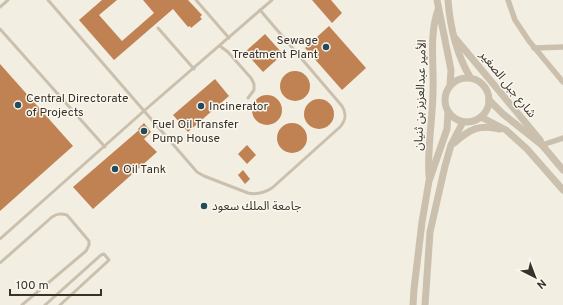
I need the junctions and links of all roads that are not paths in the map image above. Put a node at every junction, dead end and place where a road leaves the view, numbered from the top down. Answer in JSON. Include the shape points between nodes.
{"nodes":[{"id":1,"x":8,"y":0,"type":"edge"},
{"id":2,"x":48,"y":0,"type":"edge"},
{"id":3,"x":196,"y":0,"type":"edge"},
{"id":4,"x":272,"y":0,"type":"edge"},
{"id":5,"x":437,"y":0,"type":"edge"},
{"id":6,"x":448,"y":0,"type":"edge"},
{"id":7,"x":508,"y":0,"type":"edge"},
{"id":8,"x":0,"y":7,"type":"edge"},
{"id":9,"x":260,"y":10,"type":"junction"},
{"id":10,"x":438,"y":10,"type":"junction"},
{"id":11,"x":158,"y":28,"type":"dead end"},
{"id":12,"x":0,"y":29,"type":"edge"},
{"id":13,"x":229,"y":38,"type":"junction"},
{"id":14,"x":456,"y":38,"type":"junction"},
{"id":15,"x":220,"y":46,"type":"junction"},
{"id":16,"x":563,"y":47,"type":"edge"},
{"id":17,"x":534,"y":48,"type":"junction"},
{"id":18,"x":194,"y":68,"type":"junction"},
{"id":19,"x":470,"y":77,"type":"junction"},
{"id":20,"x":563,"y":82,"type":"edge"},
{"id":21,"x":450,"y":85,"type":"junction"},
{"id":22,"x":248,"y":98,"type":"dead end"},
{"id":23,"x":489,"y":100,"type":"junction"},
{"id":24,"x":144,"y":110,"type":"junction"},
{"id":25,"x":448,"y":112,"type":"junction"},
{"id":26,"x":481,"y":117,"type":"junction"},
{"id":27,"x":463,"y":122,"type":"junction"},
{"id":28,"x":506,"y":130,"type":"junction"},
{"id":29,"x":563,"y":138,"type":"edge"},
{"id":30,"x":451,"y":145,"type":"junction"},
{"id":31,"x":542,"y":145,"type":"junction"},
{"id":32,"x":105,"y":147,"type":"junction"},
{"id":33,"x":563,"y":170,"type":"edge"},
{"id":34,"x":429,"y":181,"type":"junction"},
{"id":35,"x":563,"y":190,"type":"edge"},
{"id":36,"x":0,"y":239,"type":"edge"},
{"id":37,"x":0,"y":263,"type":"edge"},
{"id":38,"x":22,"y":305,"type":"edge"},
{"id":39,"x":45,"y":305,"type":"edge"},
{"id":40,"x":60,"y":305,"type":"edge"},
{"id":41,"x":413,"y":305,"type":"edge"},
{"id":42,"x":425,"y":305,"type":"edge"}],
"edges":[{"from":1,"to":8,"type":"lane"},
{"from":2,"to":24,"type":"lane"},
{"from":3,"to":13,"type":"lane"},
{"from":4,"to":9,"type":"lane"},
{"from":5,"to":10,"type":"street","name":"الأمير عبدالعزيز بن ثنيان"},
{"from":6,"to":14,"type":"street","name":"شارع جبل الصغير"},
{"from":7,"to":17,"type":"street","via":[[515,20]]},
{"from":9,"to":13,"type":"lane"},
{"from":9,"to":24,"type":"lane","via":[[342,106],[345,114],[340,127],[275,185],[266,192],[251,194],[202,175]]},
{"from":10,"to":21,"type":"street","name":"الأمير عبدالعزيز بن ثنيان","via":[[451,70]]},
{"from":10,"to":34,"type":"street","name":"الأمير عبدالعزيز بن ثنيان","via":[[432,33],[433,90]]},
{"from":11,"to":18,"type":"lane"},
{"from":12,"to":32,"type":"lane"},
{"from":13,"to":15,"type":"lane"},
{"from":14,"to":19,"type":"street","name":"شارع جبل الصغير","via":[[463,65]]},
{"from":14,"to":31,"type":"street","name":"شارع جبل الصغير"},
{"from":15,"to":18,"type":"lane"},
{"from":15,"to":22,"type":"lane","via":[[253,81],[254,90]]},
{"from":16,"to":17,"type":"street"},
{"from":17,"to":20,"type":"street"},
{"from":18,"to":24,"type":"lane"},
{"from":19,"to":21,"type":"street","via":[[456,80]]},
{"from":19,"to":23,"type":"street","via":[[484,85]]},
{"from":21,"to":25,"type":"street","via":[[445,103]]},
{"from":23,"to":26,"type":"street","via":[[487,109]]},
{"from":23,"to":31,"type":"street","name":"شارع جبل الصغير","via":[[502,114]]},
{"from":24,"to":32,"type":"lane"},
{"from":25,"to":27,"type":"street"},
{"from":25,"to":34,"type":"street","name":"الأمير عبدالعزيز بن ثنيان","via":[[447,129]]},
{"from":26,"to":27,"type":"street"},
{"from":26,"to":28,"type":"street"},
{"from":27,"to":30,"type":"street"},
{"from":28,"to":30,"type":"street","via":[[490,126],[480,127],[471,130]]},
{"from":28,"to":35,"type":"street","via":[[527,149]]},
{"from":29,"to":31,"type":"street"},
{"from":30,"to":42,"type":"street","via":[[430,232]]},
{"from":31,"to":33,"type":"street","name":"شارع جبل الصغير"},
{"from":32,"to":36,"type":"lane"},
{"from":34,"to":41,"type":"street","name":"الأمير عبدالعزيز بن ثنيان"},
{"from":37,"to":38,"type":"lane","via":[[52,217],[62,213],[67,215],[89,241],[86,251]]},
{"from":39,"to":40,"type":"lane","via":[[101,255],[106,255],[109,260]]}]}
